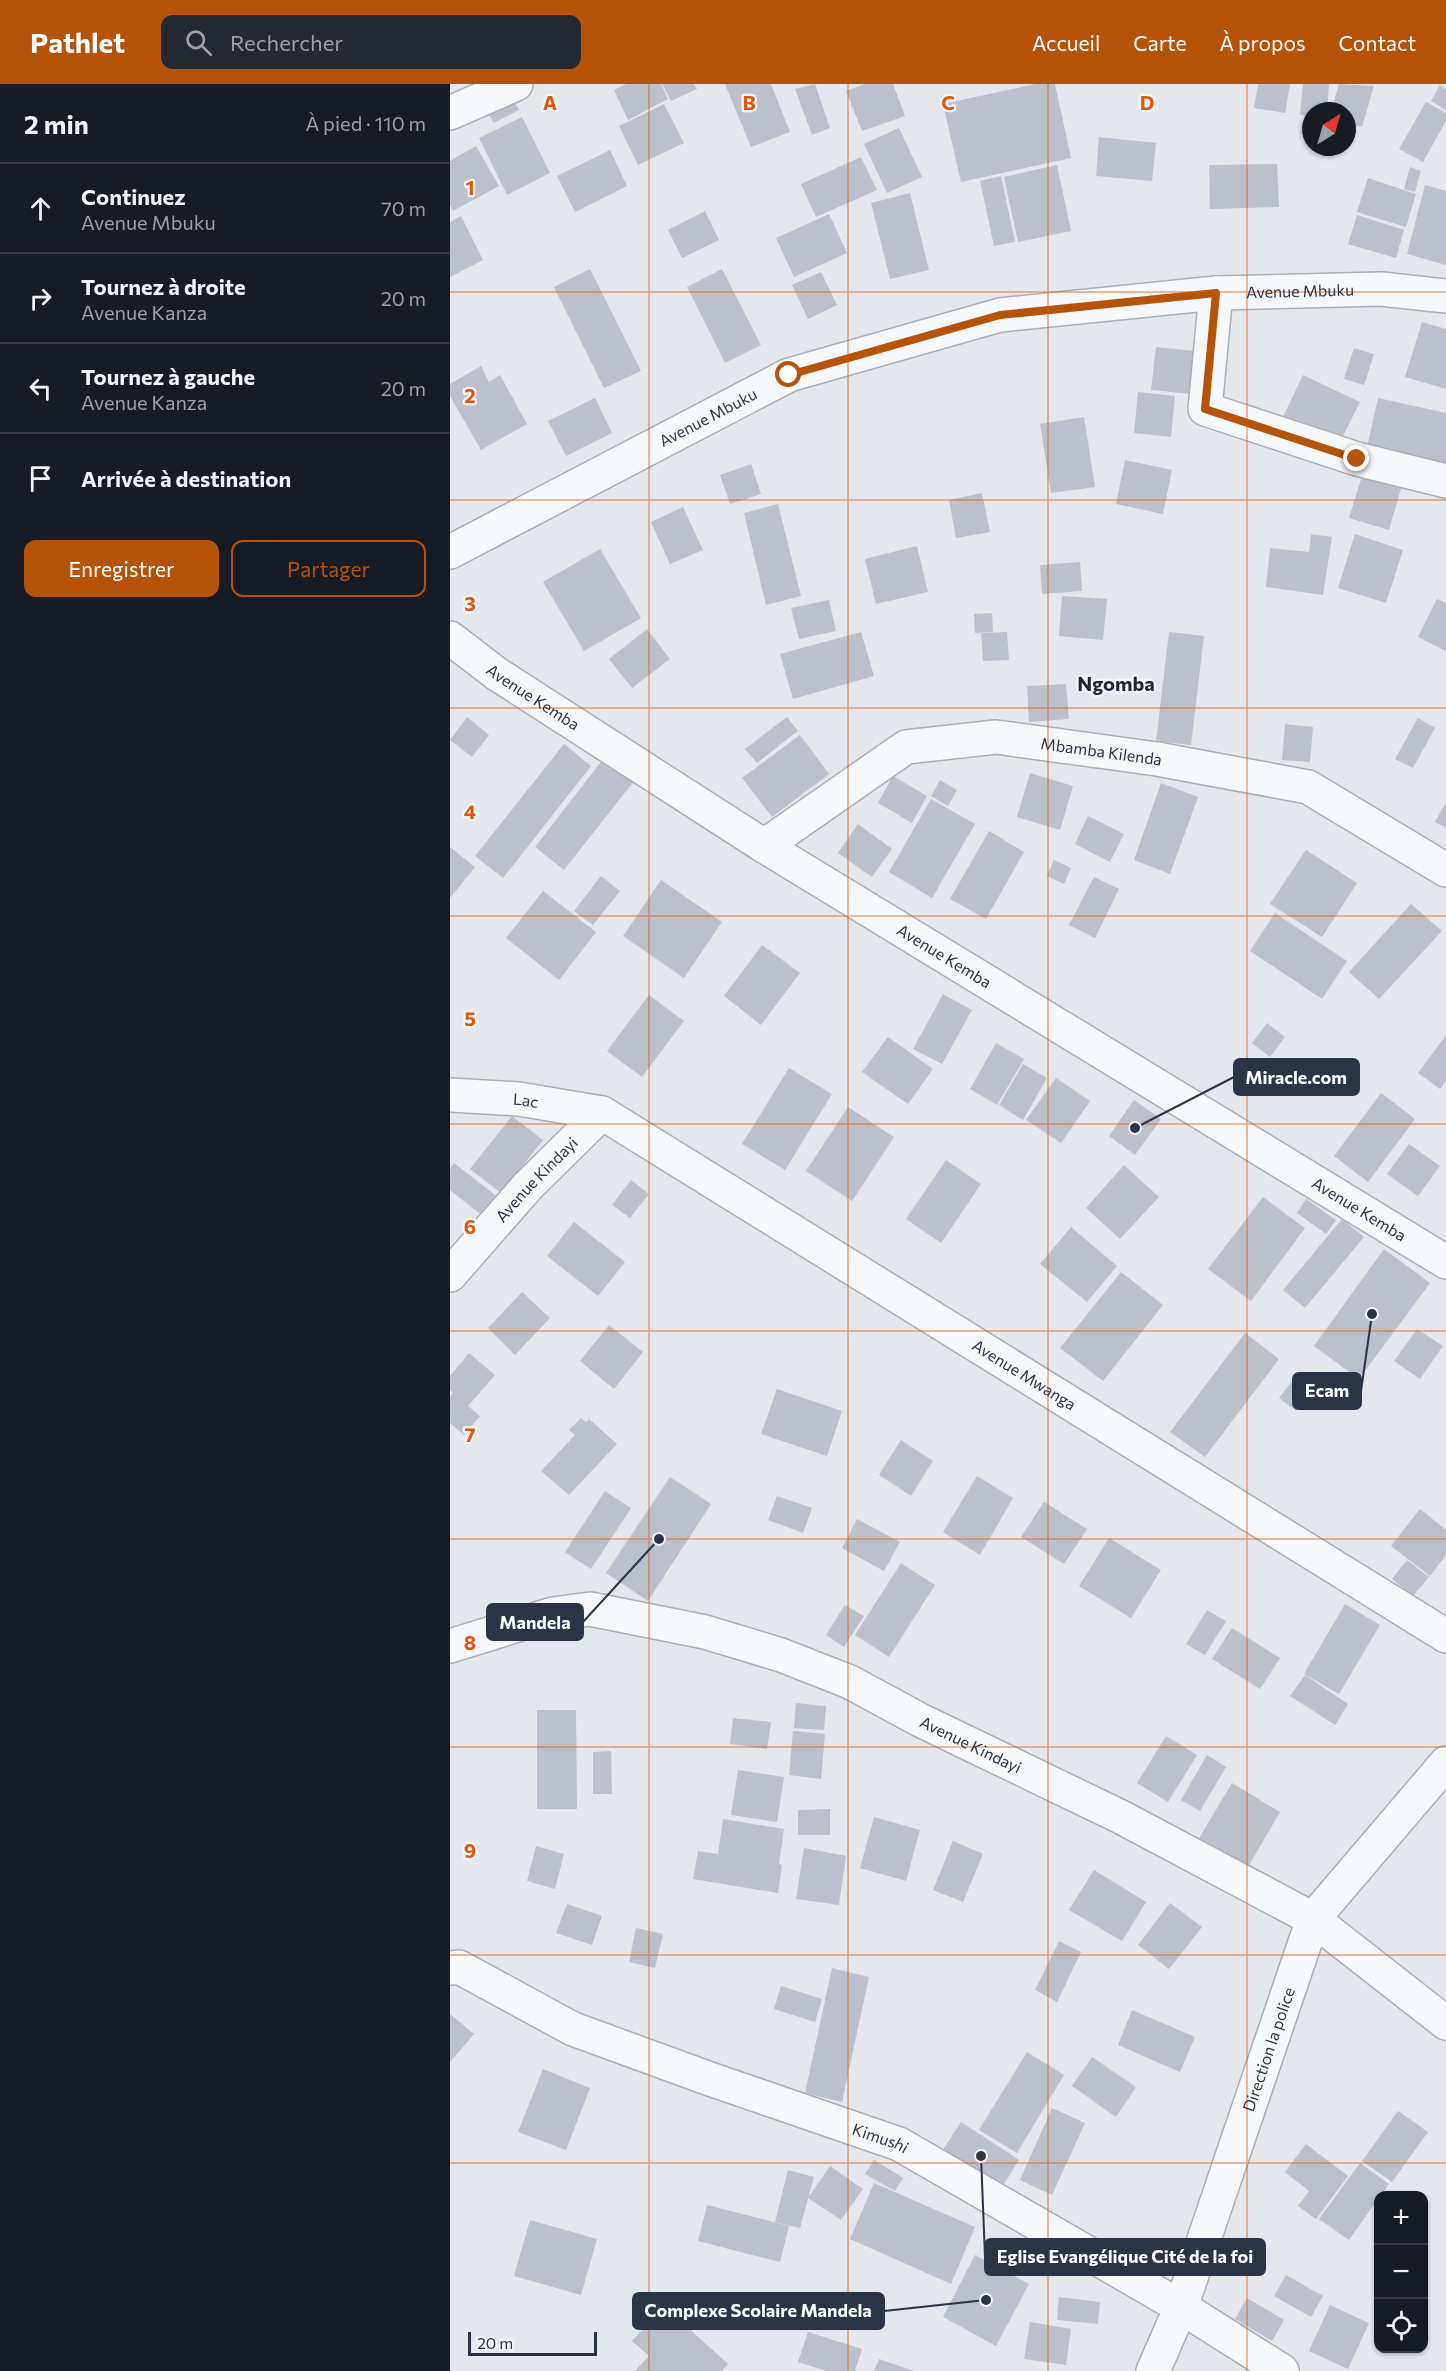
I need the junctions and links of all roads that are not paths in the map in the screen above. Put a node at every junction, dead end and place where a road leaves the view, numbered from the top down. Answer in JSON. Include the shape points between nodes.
{"nodes":[{"id":1,"x":516,"y":84,"type":"edge"},
{"id":2,"x":450,"y":113,"type":"edge"},
{"id":3,"x":1216,"y":293,"type":"junction"},
{"id":4,"x":1446,"y":296,"type":"edge"},
{"id":5,"x":1446,"y":481,"type":"edge"},
{"id":6,"x":450,"y":552,"type":"edge"},
{"id":7,"x":450,"y":638,"type":"edge"},
{"id":8,"x":764,"y":846,"type":"junction"},
{"id":9,"x":1446,"y":870,"type":"edge"},
{"id":10,"x":450,"y":1095,"type":"edge"},
{"id":11,"x":602,"y":1113,"type":"junction"},
{"id":12,"x":1446,"y":1262,"type":"edge"},
{"id":13,"x":450,"y":1275,"type":"edge"},
{"id":14,"x":1446,"y":1636,"type":"edge"},
{"id":15,"x":450,"y":1646,"type":"edge"},
{"id":16,"x":1446,"y":1763,"type":"edge"},
{"id":17,"x":1313,"y":1919,"type":"junction"},
{"id":18,"x":450,"y":1968,"type":"edge"},
{"id":19,"x":1446,"y":2023,"type":"edge"},
{"id":20,"x":1181,"y":2307,"type":"junction"},
{"id":21,"x":1153,"y":2371,"type":"edge"},
{"id":22,"x":1282,"y":2371,"type":"edge"}],
"edges":[{"from":1,"to":2,"type":"street"},
{"from":3,"to":4,"type":"street","name":"Avenue Mbuku","via":[[1381,289]]},
{"from":3,"to":5,"type":"street","via":[[1205,409],[1357,459]]},
{"from":3,"to":6,"type":"street","name":"Avenue Mbuku","via":[[1000,315],[789,375]]},
{"from":7,"to":8,"type":"street","name":"Avenue Kemba","via":[[497,674]]},
{"from":8,"to":9,"type":"street","name":"Mbamba Kilenda","via":[[906,747],[996,737],[1157,759],[1308,787]]},
{"from":8,"to":12,"type":"street","name":"Avenue Kemba"},
{"from":10,"to":11,"type":"street","name":"Lac","via":[[519,1099]]},
{"from":11,"to":13,"type":"street","name":"Avenue Kindayi","via":[[528,1186]]},
{"from":11,"to":14,"type":"street","name":"Avenue Mwanga"},
{"from":15,"to":17,"type":"street","name":"Avenue Kindayi","via":[[553,1614],[590,1609],[705,1632],[781,1655],[850,1682],[1121,1816]]},
{"from":16,"to":17,"type":"street","name":"Direction la police"},
{"from":17,"to":19,"type":"street","name":"Avenue Kindayi"},
{"from":17,"to":20,"type":"street","name":"Direction la police"},
{"from":18,"to":20,"type":"street","name":"Kimushi","via":[[459,1967],[573,2029],[899,2144]]},
{"from":20,"to":21,"type":"street","name":"Direction la police"},
{"from":20,"to":22,"type":"street","name":"Kimushi"}]}
